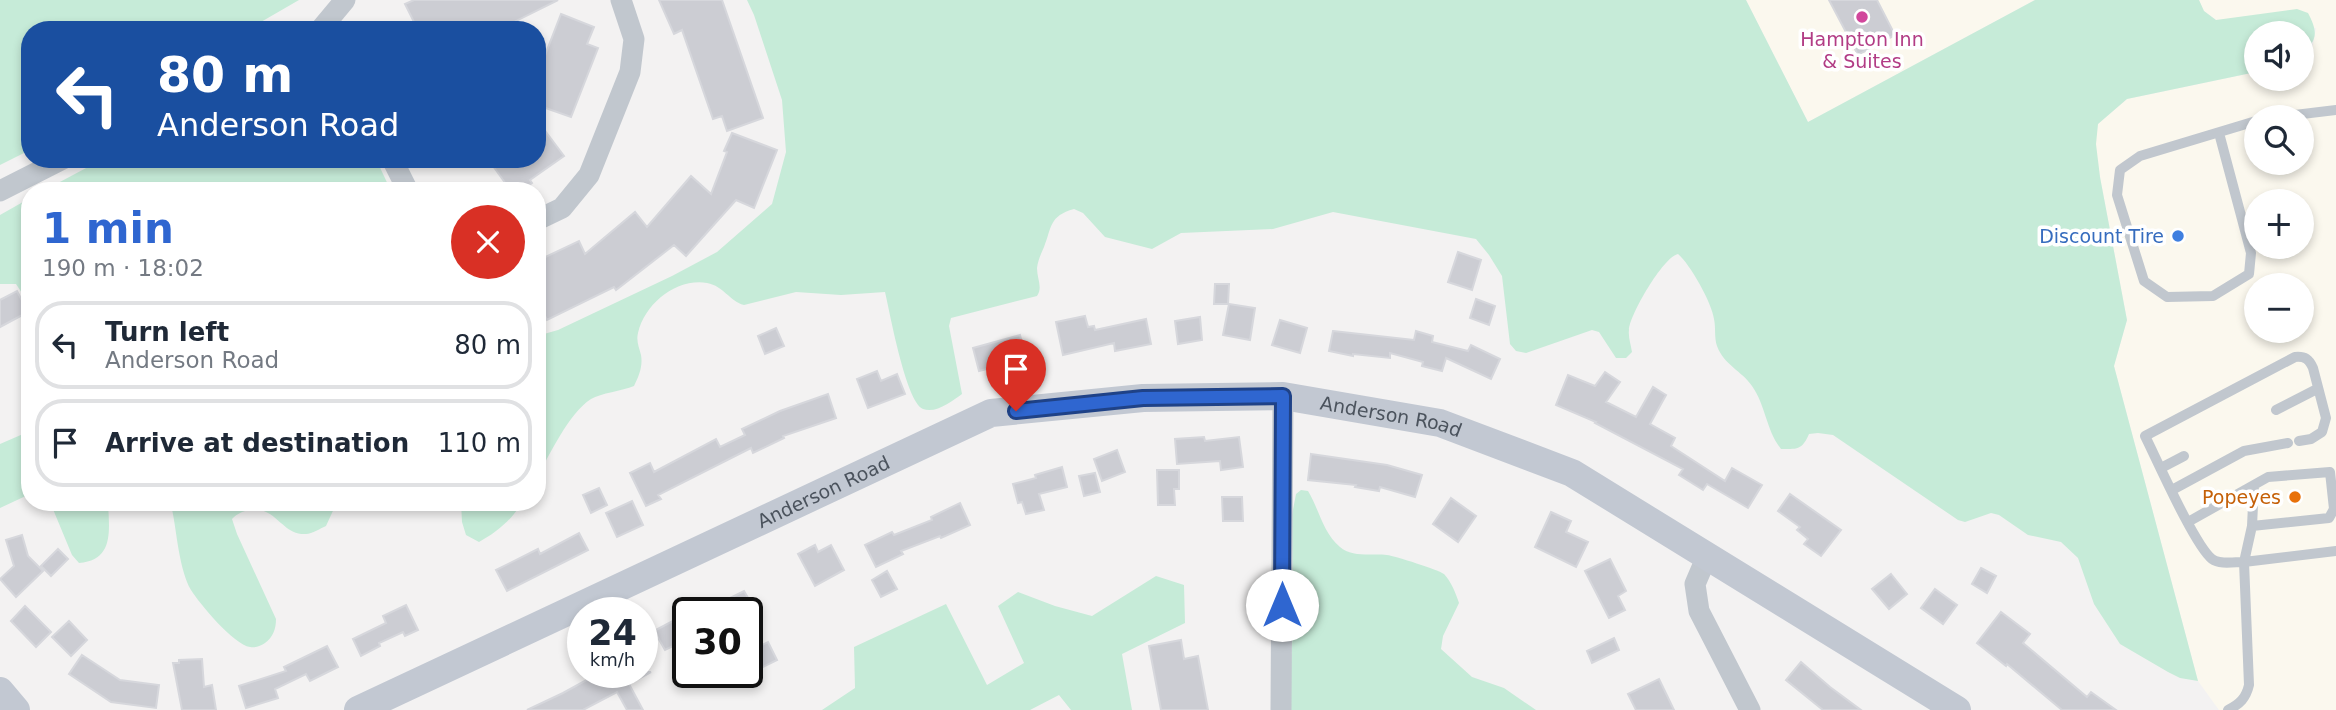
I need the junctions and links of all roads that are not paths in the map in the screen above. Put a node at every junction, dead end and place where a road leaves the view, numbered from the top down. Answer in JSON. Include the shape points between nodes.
{"nodes":[{"id":1,"x":345,"y":0,"type":"edge"},
{"id":2,"x":621,"y":0,"type":"edge"},
{"id":3,"x":328,"y":21,"type":"edge"},
{"id":4,"x":2336,"y":110,"type":"edge"},
{"id":5,"x":2314,"y":113,"type":"edge"},
{"id":6,"x":2244,"y":125,"type":"edge"},
{"id":7,"x":2220,"y":133,"type":"junction"},
{"id":8,"x":45,"y":168,"type":"edge"},
{"id":9,"x":0,"y":191,"type":"edge"},
{"id":10,"x":546,"y":216,"type":"edge"},
{"id":11,"x":2317,"y":389,"type":"junction"},
{"id":12,"x":1283,"y":396,"type":"junction"},
{"id":13,"x":2276,"y":410,"type":"dead end"},
{"id":14,"x":2184,"y":456,"type":"dead end"},
{"id":15,"x":2161,"y":468,"type":"junction"},
{"id":16,"x":2254,"y":485,"type":"junction"},
{"id":17,"x":2172,"y":490,"type":"junction"},
{"id":18,"x":2188,"y":522,"type":"junction"},
{"id":19,"x":2252,"y":526,"type":"junction"},
{"id":20,"x":2336,"y":551,"type":"edge"},
{"id":21,"x":1707,"y":556,"type":"junction"},
{"id":22,"x":2244,"y":562,"type":"junction"},
{"id":23,"x":0,"y":691,"type":"edge"},
{"id":24,"x":16,"y":710,"type":"edge"},
{"id":25,"x":358,"y":710,"type":"edge"},
{"id":26,"x":1282,"y":710,"type":"edge"},
{"id":27,"x":1750,"y":710,"type":"edge"},
{"id":28,"x":1956,"y":710,"type":"edge"},
{"id":29,"x":2228,"y":710,"type":"edge"}],
"edges":[{"from":1,"to":3,"type":"street"},
{"from":2,"to":10,"type":"street","via":[[634,39],[630,72],[589,175],[562,208]]},
{"from":4,"to":5,"type":"lane"},
{"from":6,"to":7,"type":"lane"},
{"from":7,"to":7,"type":"lane","via":[[2140,156],[2120,170],[2116,195],[2144,281],[2167,297],[2213,296],[2249,274],[2251,253]]},
{"from":8,"to":9,"type":"street"},
{"from":11,"to":13,"type":"lane"},
{"from":11,"to":15,"type":"lane","via":[[2309,360],[2295,357],[2145,436]]},
{"from":11,"to":17,"type":"lane","via":[[2326,418],[2322,432],[2311,439],[2244,451]]},
{"from":12,"to":21,"type":"street","name":"Anderson Road","via":[[1440,423],[1573,473]]},
{"from":12,"to":25,"type":"street","name":"Anderson Road","via":[[1143,398],[991,413]]},
{"from":12,"to":26,"type":"street"},
{"from":14,"to":15,"type":"lane"},
{"from":15,"to":17,"type":"lane"},
{"from":16,"to":18,"type":"lane"},
{"from":16,"to":19,"type":"lane"},
{"from":16,"to":19,"type":"lane","via":[[2268,477],[2330,472],[2334,509],[2324,519]]},
{"from":17,"to":18,"type":"lane"},
{"from":18,"to":22,"type":"lane","via":[[2213,560]]},
{"from":19,"to":22,"type":"lane"},
{"from":20,"to":22,"type":"lane"},
{"from":21,"to":27,"type":"street","via":[[1695,584],[1699,611]]},
{"from":21,"to":28,"type":"street","name":"Anderson Road"},
{"from":22,"to":29,"type":"lane","via":[[2249,685],[2240,704]]},
{"from":23,"to":24,"type":"street"}]}
